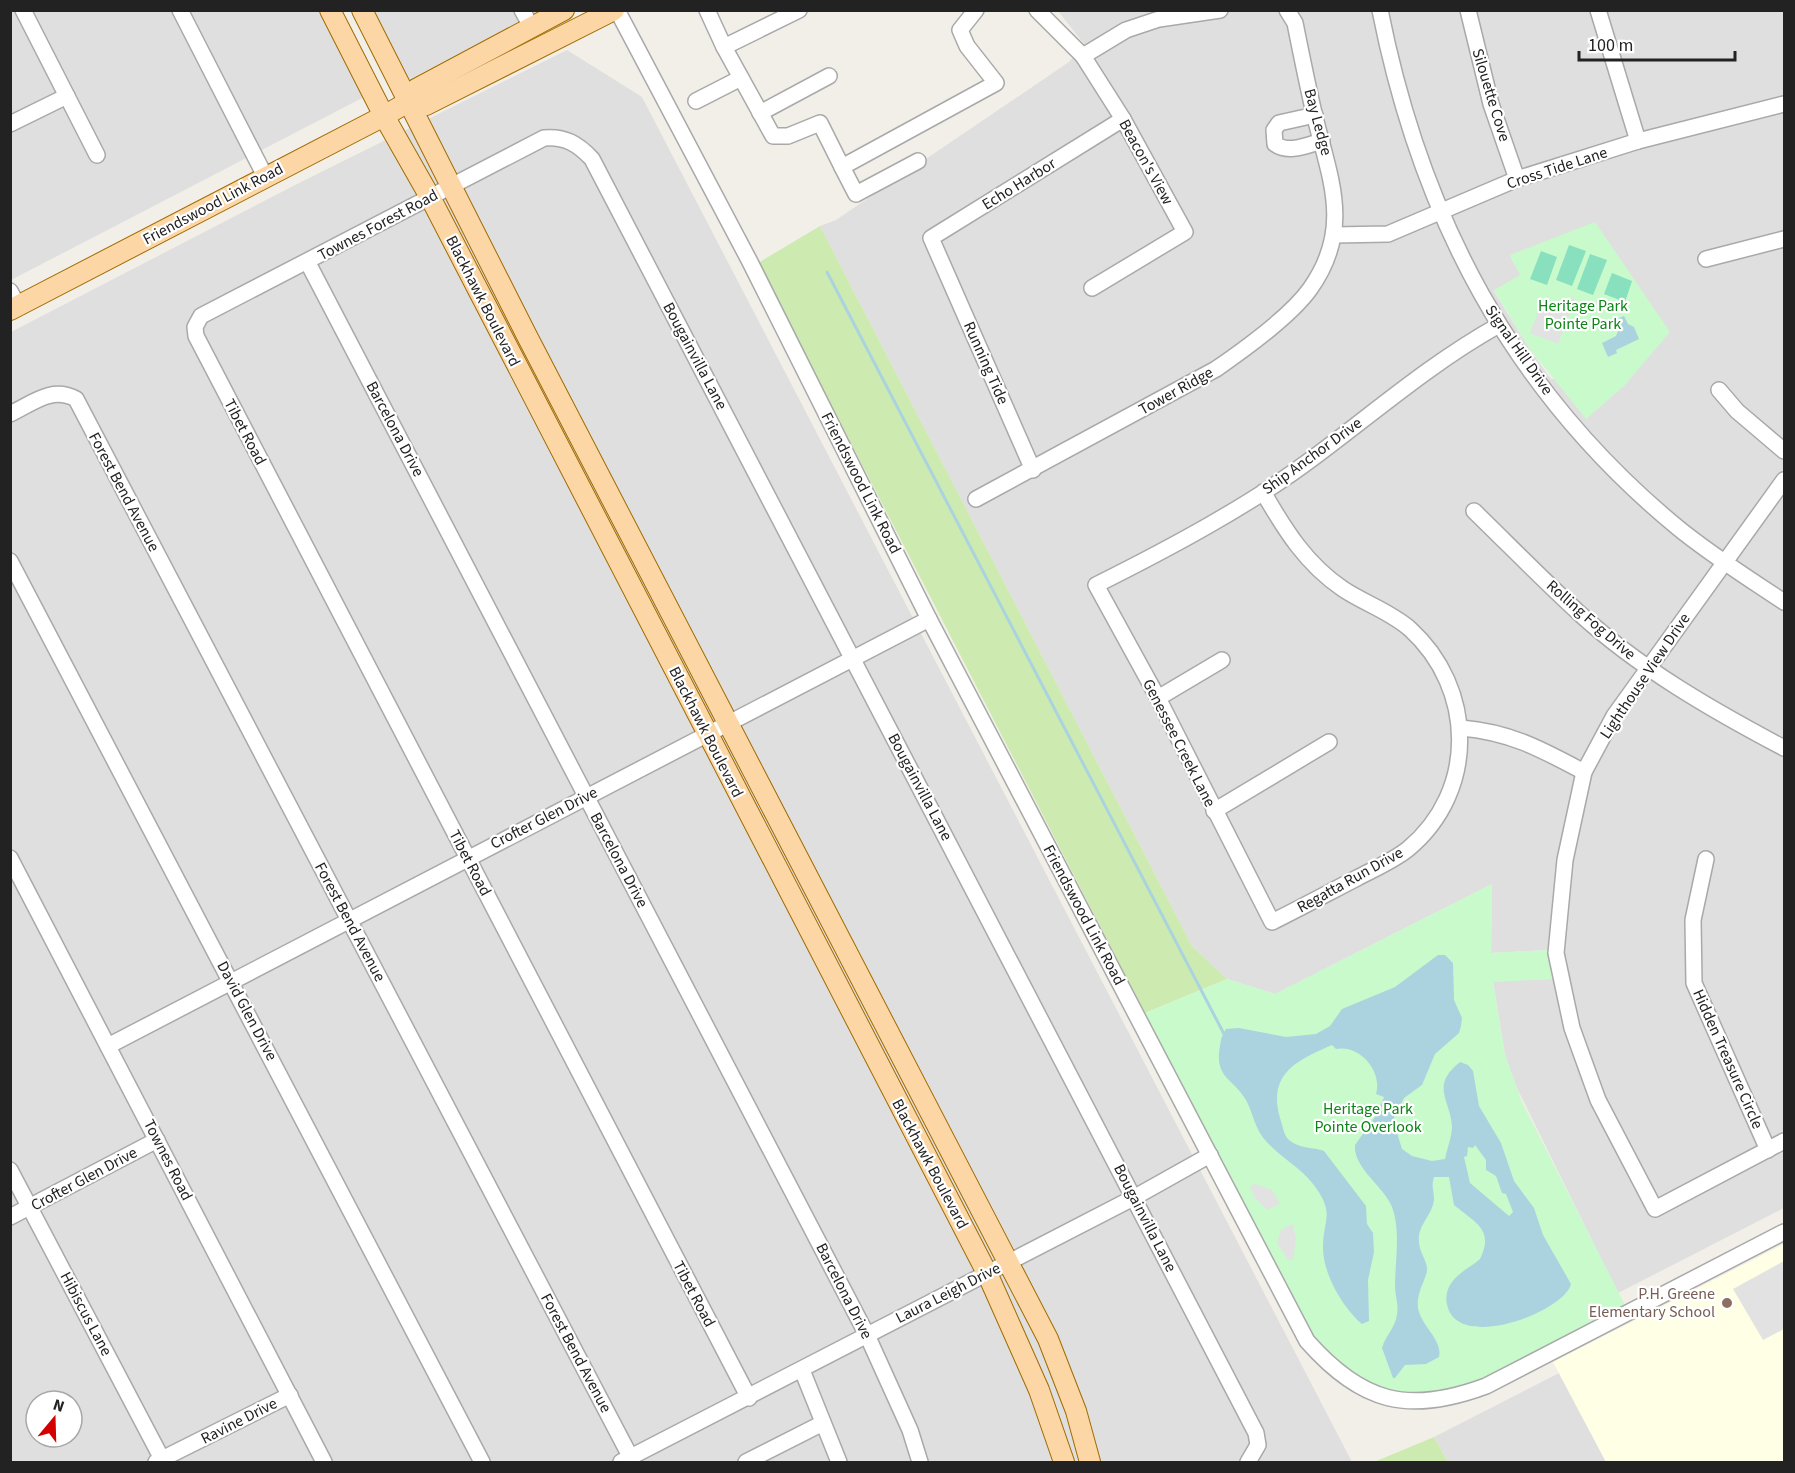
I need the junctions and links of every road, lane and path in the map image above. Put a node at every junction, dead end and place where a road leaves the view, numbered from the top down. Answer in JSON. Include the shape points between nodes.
{"nodes":[{"id":1,"x":23,"y":10,"type":"edge"},
{"id":2,"x":180,"y":10,"type":"edge"},
{"id":3,"x":330,"y":10,"type":"edge"},
{"id":4,"x":362,"y":10,"type":"edge"},
{"id":5,"x":522,"y":10,"type":"edge"},
{"id":6,"x":564,"y":10,"type":"edge"},
{"id":7,"x":616,"y":10,"type":"edge"},
{"id":8,"x":706,"y":10,"type":"edge"},
{"id":9,"x":799,"y":10,"type":"edge"},
{"id":10,"x":976,"y":10,"type":"edge"},
{"id":11,"x":1037,"y":10,"type":"edge"},
{"id":12,"x":1220,"y":10,"type":"edge"},
{"id":13,"x":1287,"y":10,"type":"edge"},
{"id":14,"x":1380,"y":10,"type":"edge"},
{"id":15,"x":1468,"y":10,"type":"edge"},
{"id":16,"x":1598,"y":10,"type":"edge"},
{"id":17,"x":532,"y":28,"type":"junction"},
{"id":18,"x":724,"y":47,"type":"junction"},
{"id":19,"x":1083,"y":56,"type":"junction"},
{"id":20,"x":829,"y":76,"type":"dead end"},
{"id":21,"x":741,"y":78,"type":"junction"},
{"id":22,"x":67,"y":96,"type":"junction"},
{"id":23,"x":412,"y":100,"type":"junction"},
{"id":24,"x":696,"y":101,"type":"dead end"},
{"id":25,"x":1785,"y":104,"type":"edge"},
{"id":26,"x":760,"y":113,"type":"junction"},
{"id":27,"x":1315,"y":115,"type":"junction"},
{"id":28,"x":384,"y":116,"type":"junction"},
{"id":29,"x":1123,"y":119,"type":"junction"},
{"id":30,"x":10,"y":124,"type":"edge"},
{"id":31,"x":567,"y":139,"type":"joint"},
{"id":32,"x":1322,"y":141,"type":"junction"},
{"id":33,"x":1638,"y":141,"type":"junction"},
{"id":34,"x":97,"y":155,"type":"dead end"},
{"id":35,"x":918,"y":161,"type":"dead end"},
{"id":36,"x":842,"y":167,"type":"junction"},
{"id":37,"x":266,"y":176,"type":"junction"},
{"id":38,"x":1517,"y":179,"type":"junction"},
{"id":39,"x":451,"y":186,"type":"junction"},
{"id":40,"x":430,"y":197,"type":"junction"},
{"id":41,"x":1439,"y":213,"type":"junction"},
{"id":42,"x":1334,"y":235,"type":"junction"},
{"id":43,"x":1785,"y":239,"type":"edge"},
{"id":44,"x":939,"y":256,"type":"joint"},
{"id":45,"x":1706,"y":259,"type":"dead end"},
{"id":46,"x":308,"y":263,"type":"junction"},
{"id":47,"x":1092,"y":288,"type":"dead end"},
{"id":48,"x":13,"y":302,"type":"edge"},
{"id":49,"x":1499,"y":326,"type":"junction"},
{"id":50,"x":195,"y":327,"type":"joint"},
{"id":51,"x":527,"y":336,"type":"junction"},
{"id":52,"x":506,"y":345,"type":"junction"},
{"id":53,"x":1719,"y":390,"type":"dead end"},
{"id":54,"x":10,"y":414,"type":"edge"},
{"id":55,"x":1785,"y":451,"type":"edge"},
{"id":56,"x":591,"y":459,"type":"junction"},
{"id":57,"x":569,"y":468,"type":"junction"},
{"id":58,"x":1033,"y":471,"type":"junction"},
{"id":59,"x":1785,"y":480,"type":"edge"},
{"id":60,"x":1263,"y":492,"type":"junction"},
{"id":61,"x":976,"y":499,"type":"dead end"},
{"id":62,"x":1474,"y":511,"type":"dead end"},
{"id":63,"x":10,"y":561,"type":"edge"},
{"id":64,"x":1724,"y":562,"type":"junction"},
{"id":65,"x":1117,"y":574,"type":"joint"},
{"id":66,"x":656,"y":583,"type":"junction"},
{"id":67,"x":634,"y":595,"type":"junction"},
{"id":68,"x":1785,"y":602,"type":"edge"},
{"id":69,"x":929,"y":619,"type":"junction"},
{"id":70,"x":852,"y":657,"type":"junction"},
{"id":71,"x":1222,"y":660,"type":"dead end"},
{"id":72,"x":1649,"y":669,"type":"junction"},
{"id":73,"x":1158,"y":698,"type":"junction"},
{"id":74,"x":730,"y":723,"type":"junction"},
{"id":75,"x":1461,"y":728,"type":"junction"},
{"id":76,"x":708,"y":734,"type":"junction"},
{"id":77,"x":1329,"y":742,"type":"dead end"},
{"id":78,"x":1785,"y":748,"type":"edge"},
{"id":79,"x":1584,"y":771,"type":"junction"},
{"id":80,"x":586,"y":795,"type":"junction"},
{"id":81,"x":1214,"y":812,"type":"junction"},
{"id":82,"x":10,"y":858,"type":"edge"},
{"id":83,"x":467,"y":858,"type":"junction"},
{"id":84,"x":1706,"y":859,"type":"dead end"},
{"id":85,"x":815,"y":888,"type":"junction"},
{"id":86,"x":792,"y":900,"type":"junction"},
{"id":87,"x":348,"y":920,"type":"junction"},
{"id":88,"x":1272,"y":922,"type":"joint"},
{"id":89,"x":232,"y":982,"type":"junction"},
{"id":90,"x":880,"y":1014,"type":"junction"},
{"id":91,"x":858,"y":1025,"type":"junction"},
{"id":92,"x":108,"y":1046,"type":"junction"},
{"id":93,"x":157,"y":1140,"type":"junction"},
{"id":94,"x":1785,"y":1141,"type":"edge"},
{"id":95,"x":1768,"y":1150,"type":"junction"},
{"id":96,"x":1210,"y":1155,"type":"junction"},
{"id":97,"x":10,"y":1170,"type":"edge"},
{"id":98,"x":1135,"y":1197,"type":"junction"},
{"id":99,"x":30,"y":1207,"type":"junction"},
{"id":100,"x":10,"y":1217,"type":"edge"},
{"id":101,"x":1785,"y":1232,"type":"edge"},
{"id":102,"x":1008,"y":1262,"type":"junction"},
{"id":103,"x":987,"y":1273,"type":"junction"},
{"id":104,"x":867,"y":1335,"type":"junction"},
{"id":105,"x":802,"y":1370,"type":"junction"},
{"id":106,"x":290,"y":1395,"type":"junction"},
{"id":107,"x":748,"y":1398,"type":"junction"},
{"id":108,"x":823,"y":1423,"type":"junction"},
{"id":109,"x":626,"y":1460,"type":"edge"},
{"id":110,"x":159,"y":1461,"type":"edge"},
{"id":111,"x":324,"y":1462,"type":"edge"},
{"id":112,"x":482,"y":1462,"type":"edge"},
{"id":113,"x":746,"y":1462,"type":"edge"},
{"id":114,"x":838,"y":1462,"type":"edge"},
{"id":115,"x":920,"y":1462,"type":"edge"},
{"id":116,"x":1064,"y":1462,"type":"edge"},
{"id":117,"x":1090,"y":1462,"type":"edge"},
{"id":118,"x":1248,"y":1462,"type":"edge"}],
"edges":[{"from":1,"to":22,"type":"street"},
{"from":2,"to":37,"type":"street"},
{"from":3,"to":28,"type":"main road","name":"Blackhawk Boulevard"},
{"from":4,"to":23,"type":"main road","name":"Blackhawk Boulevard"},
{"from":5,"to":17,"type":"street"},
{"from":6,"to":17,"type":"main road","name":"Friendswood Link Road"},
{"from":7,"to":23,"type":"main road","name":"Friendswood Link Road","via":[[426,105]]},
{"from":7,"to":69,"type":"street","name":"Friendswood Link Road","via":[[750,262]]},
{"from":8,"to":18,"type":"street"},
{"from":9,"to":18,"type":"street"},
{"from":10,"to":36,"type":"street","via":[[960,30],[967,46],[996,83]]},
{"from":11,"to":19,"type":"street","name":"Beacon's View"},
{"from":12,"to":19,"type":"street","via":[[1160,19],[1126,30]]},
{"from":13,"to":27,"type":"street","name":"Bay Ledge","via":[[1295,23]]},
{"from":14,"to":41,"type":"street","name":"Signal Hill Drive","via":[[1405,116]]},
{"from":15,"to":38,"type":"street","name":"Silouette Cove","via":[[1491,104]]},
{"from":16,"to":33,"type":"street"},
{"from":17,"to":23,"type":"main road","name":"Friendswood Link Road","via":[[416,89]]},
{"from":18,"to":21,"type":"street"},
{"from":19,"to":29,"type":"street","name":"Beacon's View"},
{"from":20,"to":26,"type":"street"},
{"from":21,"to":24,"type":"street"},
{"from":21,"to":26,"type":"street"},
{"from":22,"to":30,"type":"street"},
{"from":22,"to":34,"type":"street"},
{"from":23,"to":28,"type":"main road","name":"Friendswood Link Road"},
{"from":23,"to":39,"type":"main road","name":"Blackhawk Boulevard"},
{"from":25,"to":33,"type":"street","name":"Cross Tide Lane"},
{"from":26,"to":36,"type":"street","via":[[773,136],[788,136],[820,123]]},
{"from":27,"to":32,"type":"street","name":"Bay Ledge"},
{"from":27,"to":32,"type":"street","via":[[1279,123],[1274,130],[1275,144],[1292,149]]},
{"from":28,"to":37,"type":"main road","name":"Friendswood Link Road"},
{"from":28,"to":40,"type":"main road","name":"Blackhawk Boulevard"},
{"from":29,"to":44,"type":"street","name":"Echo Harbor","via":[[931,238]]},
{"from":29,"to":47,"type":"street","name":"Beacon's View","via":[[1185,232]]},
{"from":31,"to":39,"type":"street","name":"Townes Forest Road","via":[[544,138]]},
{"from":31,"to":70,"type":"street","name":"Bougainvilla Lane","via":[[592,159]]},
{"from":32,"to":42,"type":"street","name":"Bay Ledge","via":[[1333,177]]},
{"from":33,"to":38,"type":"street","name":"Cross Tide Lane"},
{"from":35,"to":36,"type":"street","via":[[856,194]]},
{"from":37,"to":48,"type":"main road","name":"Friendswood Link Road"},
{"from":38,"to":41,"type":"street","name":"Cross Tide Lane"},
{"from":39,"to":40,"type":"street","name":"Townes Forest Road"},
{"from":39,"to":51,"type":"main road","name":"Blackhawk Boulevard"},
{"from":40,"to":46,"type":"street","name":"Townes Forest Road"},
{"from":40,"to":52,"type":"main road","name":"Blackhawk Boulevard"},
{"from":41,"to":42,"type":"street","name":"Cross Tide Lane","via":[[1388,234]]},
{"from":41,"to":49,"type":"street","name":"Signal Hill Drive"},
{"from":42,"to":58,"type":"street","name":"Tower Ridge","via":[[1310,289],[1241,352]]},
{"from":43,"to":45,"type":"street"},
{"from":44,"to":58,"type":"street","name":"Running Tide"},
{"from":46,"to":50,"type":"street","name":"Townes Forest Road","via":[[201,316]]},
{"from":46,"to":80,"type":"street","name":"Barcelona Drive"},
{"from":49,"to":60,"type":"street","name":"Ship Anchor Drive","via":[[1423,372]]},
{"from":49,"to":64,"type":"street","name":"Signal Hill Drive","via":[[1543,387],[1615,469],[1677,526]]},
{"from":50,"to":83,"type":"street","name":"Tibet Road","via":[[196,336]]},
{"from":51,"to":52,"type":"main road"},
{"from":51,"to":56,"type":"main road","name":"Blackhawk Boulevard"},
{"from":52,"to":57,"type":"main road","name":"Blackhawk Boulevard"},
{"from":53,"to":55,"type":"street","via":[[1744,418]]},
{"from":54,"to":87,"type":"street","name":"Forest Bend Avenue","via":[[52,393],[76,399]]},
{"from":56,"to":57,"type":"main road"},
{"from":56,"to":66,"type":"main road","name":"Blackhawk Boulevard"},
{"from":57,"to":67,"type":"main road","name":"Blackhawk Boulevard"},
{"from":58,"to":61,"type":"street","name":"Tower Ridge"},
{"from":59,"to":64,"type":"street","name":"Lighthouse View Drive"},
{"from":60,"to":65,"type":"street","name":"Ship Anchor Drive"},
{"from":60,"to":75,"type":"street","name":"Regatta Run Drive","via":[[1302,555],[1344,590],[1408,627],[1431,652],[1454,697]]},
{"from":62,"to":72,"type":"street","name":"Rolling Fog Drive","via":[[1580,614]]},
{"from":63,"to":89,"type":"street","name":"David Glen Drive"},
{"from":64,"to":68,"type":"street","name":"Signal Hill Drive"},
{"from":64,"to":72,"type":"street","name":"Lighthouse View Drive"},
{"from":65,"to":73,"type":"street","name":"Genessee Creek Lane","via":[[1096,585]]},
{"from":66,"to":67,"type":"main road"},
{"from":66,"to":74,"type":"main road","name":"Blackhawk Boulevard"},
{"from":67,"to":76,"type":"main road","name":"Blackhawk Boulevard"},
{"from":69,"to":70,"type":"street","name":"Crofter Glen Drive"},
{"from":69,"to":96,"type":"street","name":"Friendswood Link Road"},
{"from":70,"to":74,"type":"street","name":"Crofter Glen Drive"},
{"from":70,"to":98,"type":"street","name":"Bougainvilla Lane"},
{"from":71,"to":73,"type":"street"},
{"from":72,"to":78,"type":"street","name":"Rolling Fog Drive"},
{"from":72,"to":79,"type":"street","name":"Lighthouse View Drive","via":[[1614,716]]},
{"from":73,"to":81,"type":"street","name":"Genessee Creek Lane"},
{"from":74,"to":76,"type":"street","name":"Crofter Glen Drive"},
{"from":74,"to":85,"type":"main road","name":"Blackhawk Boulevard"},
{"from":75,"to":79,"type":"street","via":[[1515,737]]},
{"from":75,"to":88,"type":"street","name":"Regatta Run Drive","via":[[1452,785],[1428,830],[1388,862]]},
{"from":76,"to":80,"type":"street","name":"Crofter Glen Drive"},
{"from":76,"to":86,"type":"main road","name":"Blackhawk Boulevard"},
{"from":77,"to":81,"type":"street"},
{"from":79,"to":95,"type":"street","name":"Lighthouse View Drive","via":[[1565,860],[1556,953],[1572,1029],[1598,1100],[1655,1209]]},
{"from":80,"to":83,"type":"street","name":"Crofter Glen Drive"},
{"from":80,"to":104,"type":"street","name":"Barcelona Drive"},
{"from":81,"to":88,"type":"street","name":"Genessee Creek Lane"},
{"from":82,"to":92,"type":"street","name":"Townes Road"},
{"from":83,"to":87,"type":"street","name":"Crofter Glen Drive"},
{"from":83,"to":107,"type":"street","name":"Tibet Road"},
{"from":84,"to":95,"type":"street","name":"Hidden Treasure Circle","via":[[1693,920],[1694,983]]},
{"from":85,"to":86,"type":"main road"},
{"from":85,"to":90,"type":"main road","name":"Blackhawk Boulevard"},
{"from":86,"to":91,"type":"main road","name":"Blackhawk Boulevard"},
{"from":87,"to":89,"type":"street","name":"Crofter Glen Drive"},
{"from":87,"to":109,"type":"street","name":"Forest Bend Avenue"},
{"from":89,"to":92,"type":"street","name":"Crofter Glen Drive"},
{"from":89,"to":112,"type":"street","name":"David Glen Drive"},
{"from":90,"to":91,"type":"main road"},
{"from":90,"to":102,"type":"main road","name":"Blackhawk Boulevard"},
{"from":91,"to":103,"type":"main road","name":"Blackhawk Boulevard"},
{"from":92,"to":93,"type":"street","name":"Townes Road"},
{"from":93,"to":99,"type":"street","name":"Crofter Glen Drive"},
{"from":93,"to":106,"type":"street","name":"Townes Road"},
{"from":94,"to":95,"type":"street"},
{"from":96,"to":98,"type":"street","name":"Laura Leigh Drive"},
{"from":96,"to":101,"type":"street","name":"Friendswood Link Road","via":[[1307,1341],[1342,1377],[1390,1400],[1447,1399],[1486,1386]]},
{"from":97,"to":99,"type":"street","name":"Hibiscus Lane"},
{"from":98,"to":102,"type":"street","name":"Laura Leigh Drive"},
{"from":98,"to":118,"type":"street","name":"Bougainvilla Lane","via":[[1256,1433],[1258,1445]]},
{"from":99,"to":100,"type":"street","name":"Crofter Glen Drive"},
{"from":99,"to":110,"type":"street","name":"Hibiscus Lane"},
{"from":102,"to":103,"type":"street","name":"Laura Leigh Drive"},
{"from":102,"to":117,"type":"main road","name":"Blackhawk Boulevard","via":[[1048,1339],[1076,1411]]},
{"from":103,"to":104,"type":"street","name":"Laura Leigh Drive"},
{"from":103,"to":116,"type":"main road","name":"Blackhawk Boulevard","via":[[1039,1390]]},
{"from":104,"to":105,"type":"street","name":"Laura Leigh Drive"},
{"from":104,"to":115,"type":"street","name":"Barcelona Drive","via":[[910,1430]]},
{"from":105,"to":107,"type":"street","name":"Laura Leigh Drive"},
{"from":105,"to":108,"type":"street"},
{"from":106,"to":110,"type":"street","name":"Ravine Drive"},
{"from":106,"to":111,"type":"street","name":"Townes Road"},
{"from":107,"to":109,"type":"street","name":"Laura Leigh Drive"},
{"from":108,"to":113,"type":"street"},
{"from":108,"to":114,"type":"street"}]}
